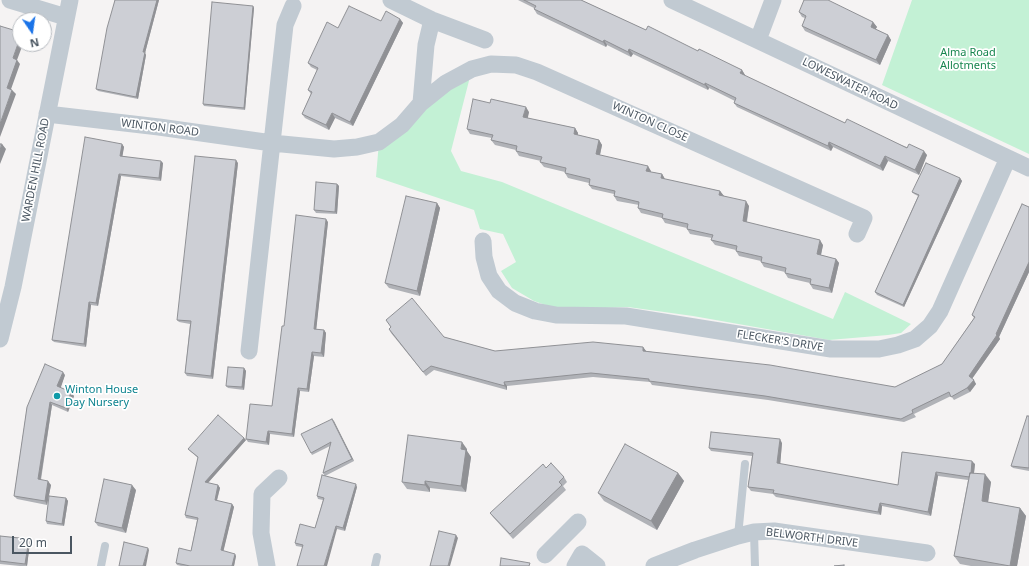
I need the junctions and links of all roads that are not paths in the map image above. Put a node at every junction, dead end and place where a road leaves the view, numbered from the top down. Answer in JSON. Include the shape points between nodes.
{"nodes":[{"id":1,"x":10,"y":0,"type":"edge"},
{"id":2,"x":70,"y":0,"type":"edge"},
{"id":3,"x":391,"y":0,"type":"edge"},
{"id":4,"x":672,"y":0,"type":"edge"},
{"id":5,"x":773,"y":0,"type":"edge"},
{"id":6,"x":293,"y":6,"type":"dead end"},
{"id":7,"x":66,"y":17,"type":"junction"},
{"id":8,"x":432,"y":20,"type":"junction"},
{"id":9,"x":485,"y":40,"type":"dead end"},
{"id":10,"x":758,"y":40,"type":"junction"},
{"id":11,"x":421,"y":103,"type":"junction"},
{"id":12,"x":47,"y":114,"type":"junction"},
{"id":13,"x":272,"y":143,"type":"junction"},
{"id":14,"x":1008,"y":158,"type":"junction"},
{"id":15,"x":1029,"y":168,"type":"edge"},
{"id":16,"x":857,"y":234,"type":"dead end"},
{"id":17,"x":484,"y":241,"type":"dead end"},
{"id":18,"x":0,"y":339,"type":"edge"},
{"id":19,"x":248,"y":351,"type":"dead end"},
{"id":20,"x":745,"y":464,"type":"dead end"},
{"id":21,"x":279,"y":478,"type":"dead end"},
{"id":22,"x":578,"y":522,"type":"dead end"},
{"id":23,"x":746,"y":534,"type":"junction"},
{"id":24,"x":563,"y":537,"type":"junction"},
{"id":25,"x":104,"y":546,"type":"dead end"},
{"id":26,"x":927,"y":553,"type":"dead end"},
{"id":27,"x":545,"y":555,"type":"dead end"},
{"id":28,"x":377,"y":557,"type":"dead end"},
{"id":29,"x":579,"y":560,"type":"edge"},
{"id":30,"x":101,"y":566,"type":"edge"},
{"id":31,"x":267,"y":566,"type":"edge"},
{"id":32,"x":376,"y":566,"type":"edge"},
{"id":33,"x":597,"y":566,"type":"edge"},
{"id":34,"x":654,"y":566,"type":"edge"},
{"id":35,"x":755,"y":566,"type":"edge"}],
"edges":[{"from":1,"to":7,"type":"street"},
{"from":2,"to":7,"type":"street","name":"WARDEN HILL ROAD"},
{"from":3,"to":8,"type":"street"},
{"from":4,"to":10,"type":"street","name":"LOWESWATER ROAD"},
{"from":5,"to":10,"type":"street"},
{"from":6,"to":13,"type":"street","via":[[285,25]]},
{"from":7,"to":12,"type":"street","name":"WARDEN HILL ROAD"},
{"from":8,"to":9,"type":"street"},
{"from":8,"to":11,"type":"street","via":[[426,45]]},
{"from":10,"to":14,"type":"street","name":"LOWESWATER ROAD"},
{"from":11,"to":13,"type":"street","name":"WINTON CLOSE","via":[[402,125],[379,142],[334,149]]},
{"from":11,"to":16,"type":"street","name":"WINTON CLOSE","via":[[446,83],[472,69],[491,64],[516,65],[537,72],[864,218]]},
{"from":12,"to":13,"type":"street","name":"WINTON ROAD","via":[[159,126]]},
{"from":12,"to":18,"type":"street","name":"WARDEN HILL ROAD","via":[[14,287]]},
{"from":13,"to":19,"type":"street"},
{"from":14,"to":15,"type":"street","name":"LOWESWATER ROAD"},
{"from":14,"to":17,"type":"street","name":"FLECKER'S DRIVE","via":[[940,311],[930,326],[915,338],[898,346],[879,349],[831,349],[626,316],[556,315],[535,311],[515,303],[499,291],[489,276],[484,257]]},
{"from":20,"to":23,"type":"lane"},
{"from":21,"to":31,"type":"street","via":[[262,494],[261,533]]},
{"from":22,"to":24,"type":"street"},
{"from":23,"to":26,"type":"street","name":"BELWORTH DRIVE","via":[[774,531]]},
{"from":23,"to":34,"type":"street","name":"BELWORTH DRIVE"},
{"from":23,"to":35,"type":"lane"},
{"from":24,"to":27,"type":"street"},
{"from":24,"to":29,"type":"street"},
{"from":25,"to":30,"type":"lane"},
{"from":28,"to":32,"type":"lane"},
{"from":29,"to":33,"type":"street"}]}
